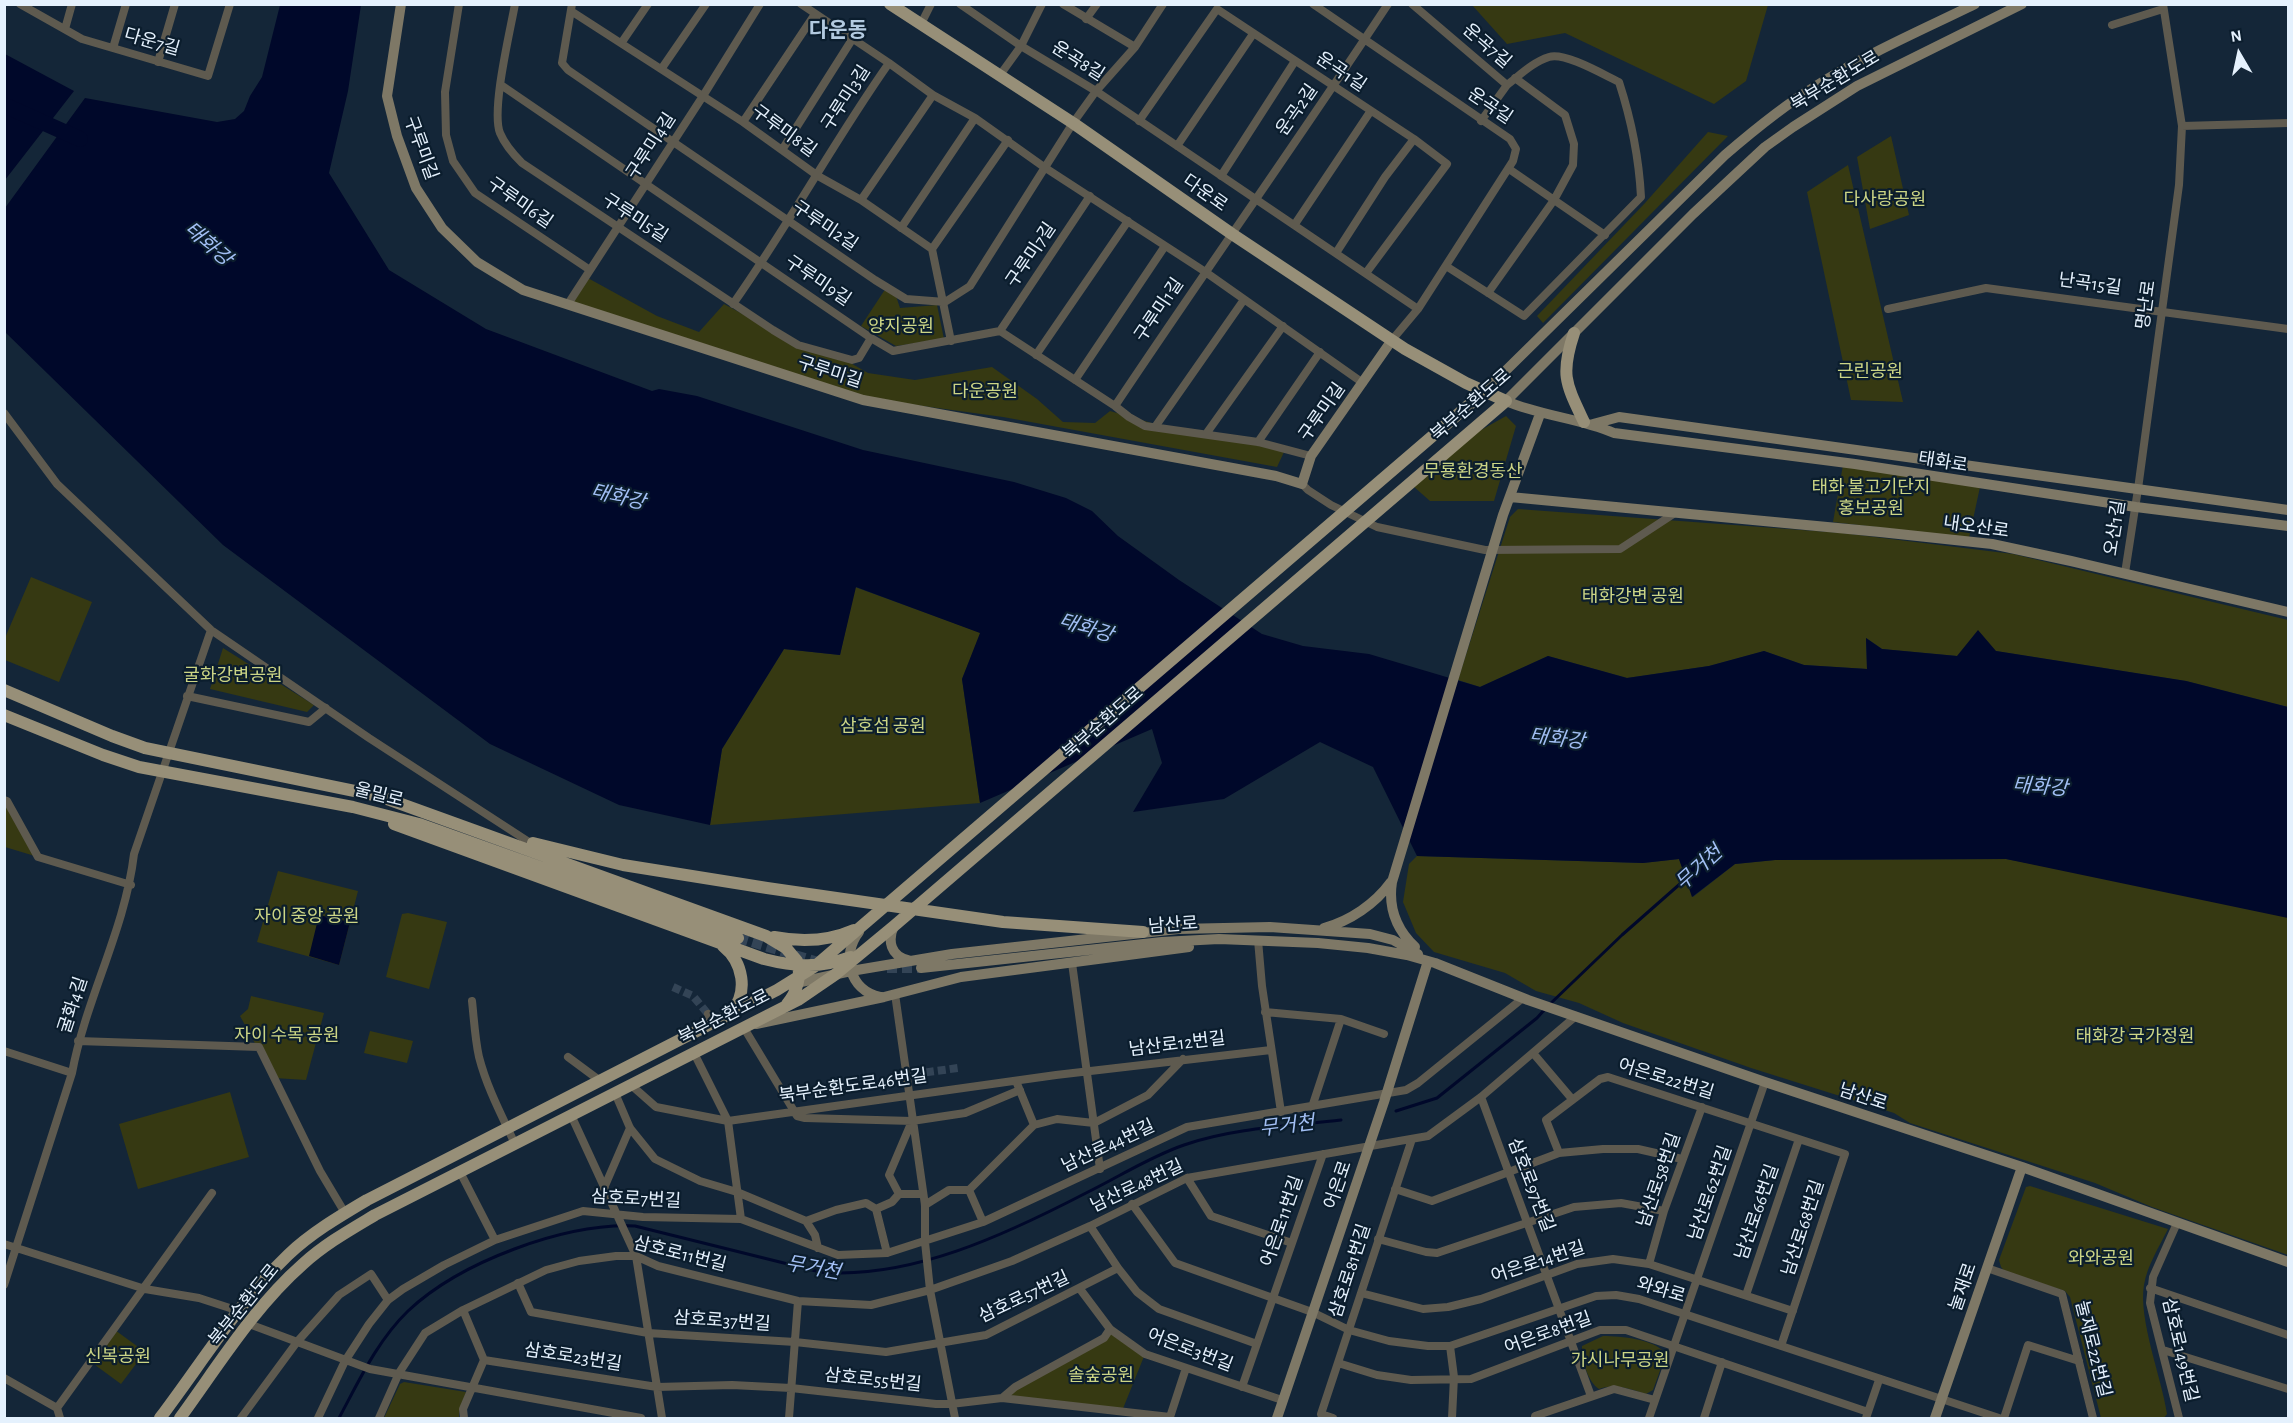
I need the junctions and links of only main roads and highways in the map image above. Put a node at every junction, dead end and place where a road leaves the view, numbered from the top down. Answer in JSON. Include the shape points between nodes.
{"nodes":[{"id":1,"x":401,"y":4,"type":"edge"},
{"id":2,"x":890,"y":4,"type":"edge"},
{"id":3,"x":1975,"y":4,"type":"edge"},
{"id":4,"x":2022,"y":4,"type":"edge"},
{"id":5,"x":1574,"y":333,"type":"junction"},
{"id":6,"x":1392,"y":340,"type":"junction"},
{"id":7,"x":1485,"y":391,"type":"junction"},
{"id":8,"x":1506,"y":401,"type":"junction"},
{"id":9,"x":1534,"y":412,"type":"junction"},
{"id":10,"x":1482,"y":420,"type":"junction"},
{"id":11,"x":1589,"y":423,"type":"junction"},
{"id":12,"x":1509,"y":497,"type":"junction"},
{"id":13,"x":2289,"y":510,"type":"edge"},
{"id":14,"x":2289,"y":526,"type":"edge"},
{"id":15,"x":2289,"y":612,"type":"edge"},
{"id":16,"x":4,"y":690,"type":"edge"},
{"id":17,"x":4,"y":716,"type":"edge"},
{"id":18,"x":301,"y":797,"type":"junction"},
{"id":19,"x":465,"y":826,"type":"junction"},
{"id":20,"x":1392,"y":882,"type":"junction"},
{"id":21,"x":1394,"y":917,"type":"junction"},
{"id":22,"x":864,"y":925,"type":"junction"},
{"id":23,"x":894,"y":926,"type":"junction"},
{"id":24,"x":1313,"y":930,"type":"junction"},
{"id":25,"x":1143,"y":932,"type":"junction"},
{"id":26,"x":766,"y":936,"type":"junction"},
{"id":27,"x":738,"y":938,"type":"tunnel mouth"},
{"id":28,"x":1257,"y":940,"type":"junction"},
{"id":29,"x":1393,"y":940,"type":"junction"},
{"id":30,"x":720,"y":943,"type":"junction"},
{"id":31,"x":1368,"y":948,"type":"junction"},
{"id":32,"x":911,"y":960,"type":"junction"},
{"id":33,"x":1428,"y":961,"type":"junction"},
{"id":34,"x":850,"y":964,"type":"junction"},
{"id":35,"x":814,"y":967,"type":"junction"},
{"id":36,"x":921,"y":968,"type":"tunnel mouth"},
{"id":37,"x":836,"y":974,"type":"junction"},
{"id":38,"x":799,"y":975,"type":"junction"},
{"id":39,"x":884,"y":997,"type":"junction"},
{"id":40,"x":782,"y":1008,"type":"junction"},
{"id":41,"x":731,"y":1013,"type":"junction"},
{"id":42,"x":744,"y":1028,"type":"junction"},
{"id":43,"x":2022,"y":1167,"type":"junction"},
{"id":44,"x":2289,"y":1262,"type":"edge"},
{"id":45,"x":160,"y":1419,"type":"edge"},
{"id":46,"x":180,"y":1419,"type":"edge"},
{"id":47,"x":1277,"y":1419,"type":"edge"},
{"id":48,"x":1935,"y":1419,"type":"edge"}],
"edges":[{"from":1,"to":6,"type":"main road","name":"구루미길","via":[[387,96],[416,188],[442,228],[477,262],[523,290],[863,400],[1302,484],[1311,456]]},
{"from":2,"to":6,"type":"main road","name":"다운로"},
{"from":3,"to":7,"type":"main road","name":"북부순환도로","via":[[1837,74],[1753,131]]},
{"from":4,"to":5,"type":"main road","name":"북부순환도로","via":[[1857,86],[1793,127],[1737,171]]},
{"from":5,"to":8,"type":"main road","name":"북부순환도로"},
{"from":5,"to":11,"type":"main road","via":[[1565,369],[1570,392]]},
{"from":6,"to":7,"type":"main road","name":"다운로","via":[[1433,367]]},
{"from":7,"to":8,"type":"main road","name":"다운로"},
{"from":7,"to":22,"type":"main road","name":"북부순환도로"},
{"from":8,"to":9,"type":"main road","name":"태화로"},
{"from":8,"to":10,"type":"main road","name":"북부순환도로"},
{"from":9,"to":10,"type":"main road","via":[[1504,411]]},
{"from":9,"to":11,"type":"main road","name":"태화로"},
{"from":9,"to":12,"type":"main road"},
{"from":10,"to":23,"type":"main road","name":"북부순환도로"},
{"from":11,"to":13,"type":"main road","name":"태화로","via":[[1618,417]]},
{"from":11,"to":14,"type":"main road","name":"태화로","via":[[1614,433]]},
{"from":12,"to":15,"type":"main road","name":"내오산로","via":[[1992,544]]},
{"from":12,"to":20,"type":"main road"},
{"from":16,"to":19,"type":"main road","name":"울밀로","via":[[112,736],[169,754],[353,790]]},
{"from":17,"to":18,"type":"main road","name":"울밀로","via":[[139,767]]},
{"from":18,"to":27,"type":"main road","name":"울밀로","via":[[439,830]]},
{"from":18,"to":30,"type":"main road","via":[[381,820]]},
{"from":19,"to":25,"type":"main road","via":[[623,865],[745,885],[1003,922]]},
{"from":19,"to":26,"type":"main road"},
{"from":20,"to":21,"type":"main road"},
{"from":20,"to":24,"type":"main road","via":[[1351,917]]},
{"from":21,"to":29,"type":"main road"},
{"from":21,"to":33,"type":"main road","via":[[1403,935]]},
{"from":22,"to":26,"type":"main road","via":[[814,939]]},
{"from":22,"to":34,"type":"main road","via":[[853,940]]},
{"from":22,"to":35,"type":"main road","name":"북부순환도로"},
{"from":23,"to":32,"type":"main road","via":[[892,948],[900,958]]},
{"from":23,"to":34,"type":"main road","name":"북부순환도로"},
{"from":24,"to":25,"type":"main road","name":"남산로","via":[[1242,927]]},
{"from":24,"to":29,"type":"main road","name":"남산로","via":[[1370,934]]},
{"from":25,"to":32,"type":"main road","name":"남산로"},
{"from":26,"to":38,"type":"main road","via":[[794,955]]},
{"from":28,"to":31,"type":"main road","name":"남산로"},
{"from":28,"to":36,"type":"main road","name":"남산로","via":[[1162,942]]},
{"from":28,"to":39,"type":"main road","via":[[981,974]]},
{"from":29,"to":31,"type":"main road"},
{"from":29,"to":33,"type":"main road","name":"남산로"},
{"from":30,"to":38,"type":"main road"},
{"from":30,"to":41,"type":"main road","via":[[735,958],[742,977],[739,999]]},
{"from":31,"to":33,"type":"main road","name":"남산로"},
{"from":32,"to":34,"type":"main road","name":"남산로"},
{"from":33,"to":43,"type":"main road","name":"남산로","via":[[1525,999]]},
{"from":33,"to":47,"type":"main road","name":"어은로"},
{"from":34,"to":35,"type":"main road"},
{"from":34,"to":37,"type":"main road","name":"북부순환도로"},
{"from":34,"to":39,"type":"main road","via":[[856,983]]},
{"from":35,"to":38,"type":"main road","name":"북부순환도로"},
{"from":37,"to":38,"type":"main road"},
{"from":37,"to":40,"type":"main road","name":"북부순환도로"},
{"from":38,"to":40,"type":"main road","via":[[792,998]]},
{"from":38,"to":41,"type":"main road","name":"북부순환도로"},
{"from":39,"to":42,"type":"main road"},
{"from":40,"to":42,"type":"main road","name":"북부순환도로"},
{"from":41,"to":45,"type":"main road","name":"북부순환도로","via":[[710,1019],[345,1213],[289,1254],[239,1311]]},
{"from":42,"to":46,"type":"main road","name":"북부순환도로","via":[[375,1215],[321,1249],[282,1284]]},
{"from":43,"to":44,"type":"main road","name":"남산로"},
{"from":43,"to":48,"type":"main road","name":"눌재로"}]}
